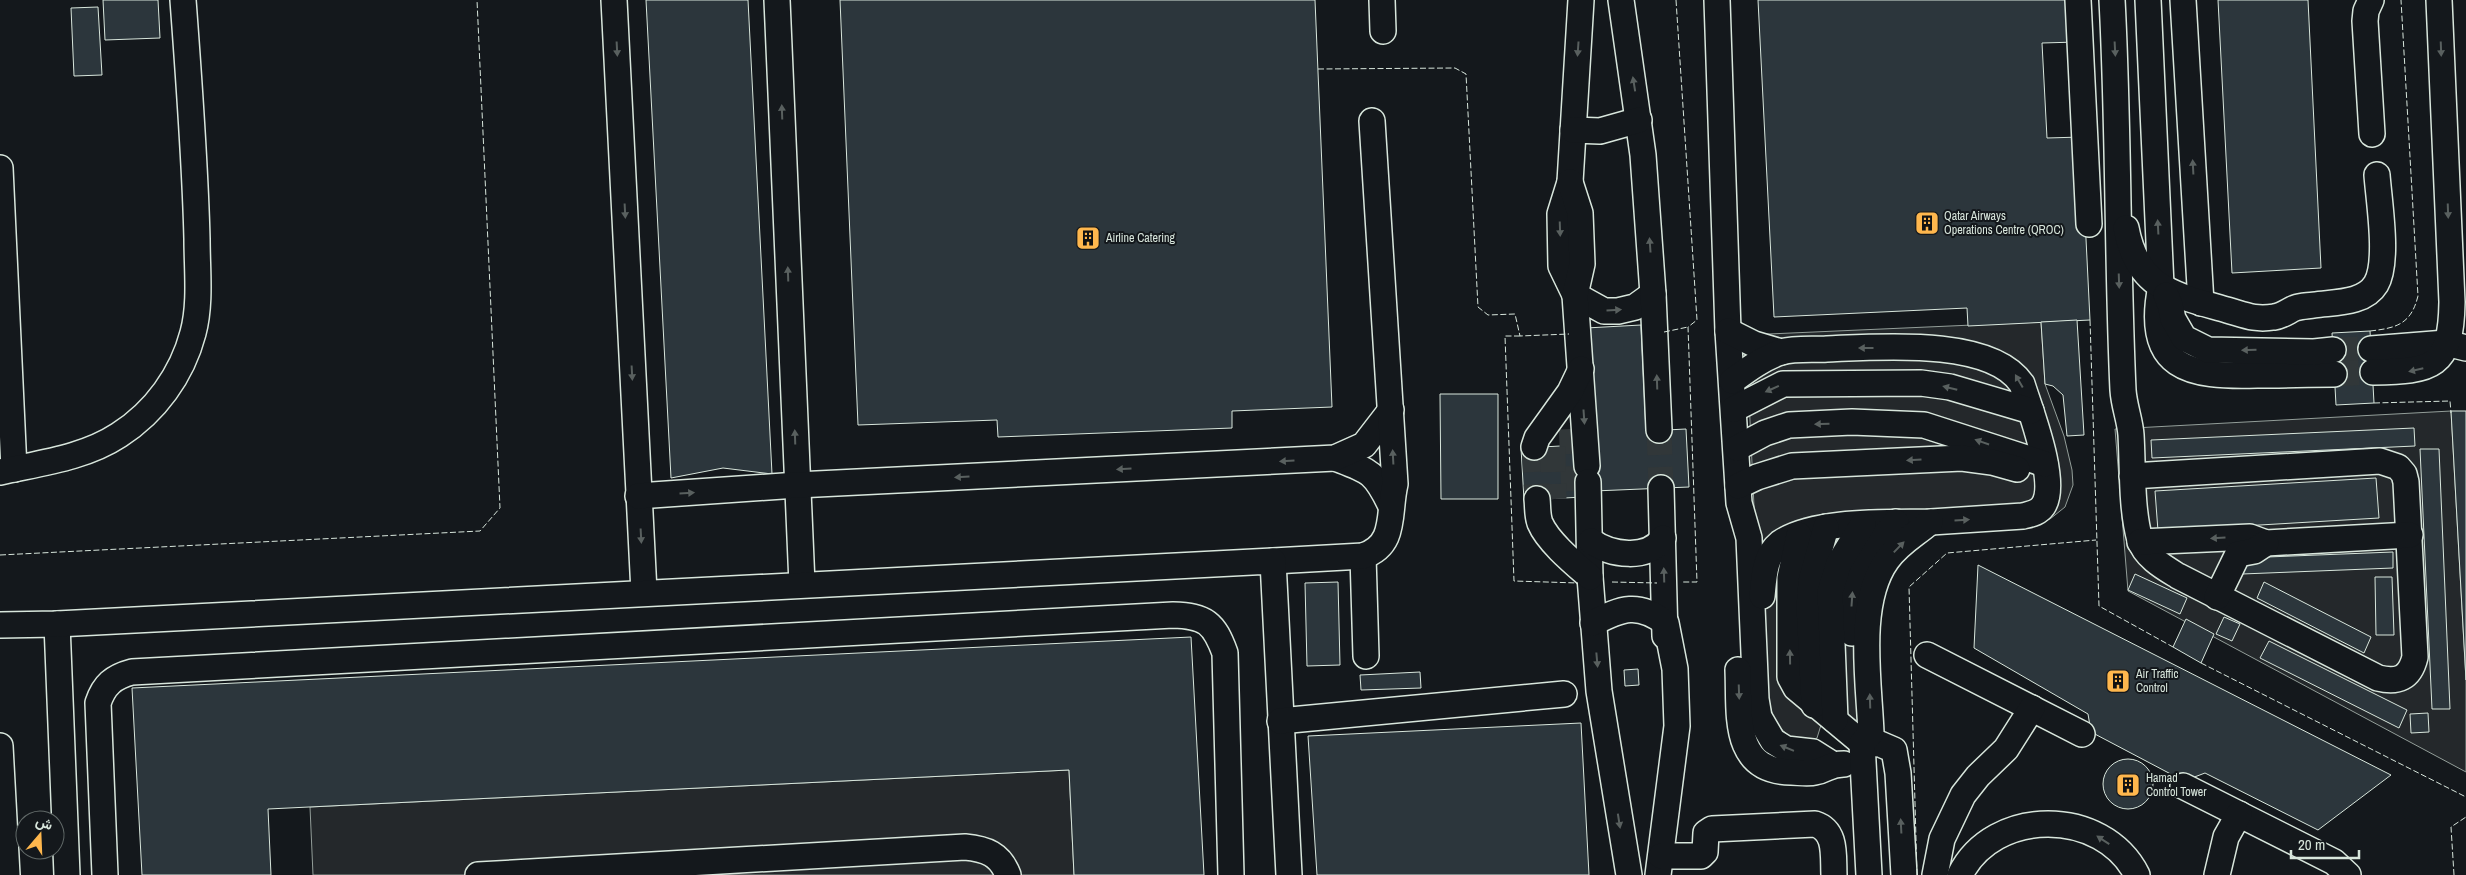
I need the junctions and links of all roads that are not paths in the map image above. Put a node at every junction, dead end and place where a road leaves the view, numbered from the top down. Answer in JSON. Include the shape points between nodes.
{"nodes":[{"id":1,"x":183,"y":0,"type":"edge"},
{"id":2,"x":614,"y":0,"type":"edge"},
{"id":3,"x":777,"y":0,"type":"edge"},
{"id":4,"x":1382,"y":0,"type":"edge"},
{"id":5,"x":1581,"y":0,"type":"edge"},
{"id":6,"x":1621,"y":0,"type":"edge"},
{"id":7,"x":1717,"y":0,"type":"edge"},
{"id":8,"x":2078,"y":0,"type":"edge"},
{"id":9,"x":2112,"y":0,"type":"edge"},
{"id":10,"x":2148,"y":0,"type":"edge"},
{"id":11,"x":2183,"y":0,"type":"edge"},
{"id":12,"x":2371,"y":0,"type":"edge"},
{"id":13,"x":2439,"y":0,"type":"edge"},
{"id":14,"x":1383,"y":31,"type":"dead end"},
{"id":15,"x":2117,"y":101,"type":"junction"},
{"id":16,"x":2082,"y":102,"type":"junction"},
{"id":17,"x":1639,"y":120,"type":"junction"},
{"id":18,"x":1372,"y":121,"type":"dead end"},
{"id":19,"x":1573,"y":130,"type":"junction"},
{"id":20,"x":2372,"y":134,"type":"dead end"},
{"id":21,"x":0,"y":168,"type":"edge"},
{"id":22,"x":2377,"y":175,"type":"dead end"},
{"id":23,"x":2119,"y":187,"type":"junction"},
{"id":24,"x":2089,"y":224,"type":"dead end"},
{"id":25,"x":2161,"y":286,"type":"junction"},
{"id":26,"x":1653,"y":294,"type":"junction"},
{"id":27,"x":1575,"y":295,"type":"junction"},
{"id":28,"x":2201,"y":303,"type":"junction"},
{"id":29,"x":1728,"y":331,"type":"junction"},
{"id":30,"x":2456,"y":345,"type":"edge"},
{"id":31,"x":1781,"y":352,"type":"junction"},
{"id":32,"x":2372,"y":360,"type":"tunnel mouth"},
{"id":33,"x":1581,"y":369,"type":"junction"},
{"id":34,"x":1732,"y":381,"type":"junction"},
{"id":35,"x":1734,"y":409,"type":"junction"},
{"id":36,"x":1391,"y":410,"type":"junction"},
{"id":37,"x":2031,"y":411,"type":"junction"},
{"id":38,"x":1659,"y":430,"type":"tunnel mouth"},
{"id":39,"x":1543,"y":447,"type":"tunnel mouth"},
{"id":40,"x":1737,"y":448,"type":"junction"},
{"id":41,"x":1335,"y":458,"type":"junction"},
{"id":42,"x":7,"y":470,"type":"edge"},
{"id":43,"x":2046,"y":471,"type":"junction"},
{"id":44,"x":2132,"y":476,"type":"junction"},
{"id":45,"x":797,"y":485,"type":"junction"},
{"id":46,"x":1661,"y":488,"type":"tunnel mouth"},
{"id":47,"x":1568,"y":489,"type":"junction"},
{"id":48,"x":1738,"y":495,"type":"junction"},
{"id":49,"x":638,"y":496,"type":"junction"},
{"id":50,"x":1390,"y":504,"type":"junction"},
{"id":51,"x":1896,"y":522,"type":"junction"},
{"id":52,"x":1930,"y":522,"type":"junction"},
{"id":53,"x":1863,"y":524,"type":"junction"},
{"id":54,"x":1826,"y":527,"type":"junction"},
{"id":55,"x":1799,"y":535,"type":"junction"},
{"id":56,"x":2410,"y":535,"type":"junction"},
{"id":57,"x":1663,"y":538,"type":"junction"},
{"id":58,"x":1591,"y":541,"type":"junction"},
{"id":59,"x":2140,"y":542,"type":"junction"},
{"id":60,"x":2266,"y":543,"type":"junction"},
{"id":61,"x":1363,"y":556,"type":"junction"},
{"id":62,"x":1273,"y":561,"type":"junction"},
{"id":63,"x":1584,"y":571,"type":"junction"},
{"id":64,"x":802,"y":584,"type":"junction"},
{"id":65,"x":644,"y":592,"type":"junction"},
{"id":66,"x":2217,"y":597,"type":"junction"},
{"id":67,"x":1593,"y":623,"type":"junction"},
{"id":68,"x":1666,"y":623,"type":"junction"},
{"id":69,"x":57,"y":624,"type":"junction"},
{"id":70,"x":0,"y":625,"type":"edge"},
{"id":71,"x":1752,"y":640,"type":"junction"},
{"id":72,"x":1926,"y":655,"type":"dead end"},
{"id":73,"x":1366,"y":656,"type":"dead end"},
{"id":74,"x":1564,"y":694,"type":"dead end"},
{"id":75,"x":1814,"y":705,"type":"junction"},
{"id":76,"x":2032,"y":708,"type":"junction"},
{"id":77,"x":1835,"y":720,"type":"junction"},
{"id":78,"x":1280,"y":721,"type":"junction"},
{"id":79,"x":2082,"y":734,"type":"dead end"},
{"id":80,"x":0,"y":746,"type":"edge"},
{"id":81,"x":1860,"y":747,"type":"junction"},
{"id":82,"x":1832,"y":764,"type":"junction"},
{"id":83,"x":2183,"y":786,"type":"dead end"},
{"id":84,"x":2239,"y":814,"type":"junction"},
{"id":85,"x":1660,"y":865,"type":"edge"},
{"id":86,"x":717,"y":868,"type":"edge"},
{"id":87,"x":7,"y":875,"type":"edge"},
{"id":88,"x":67,"y":875,"type":"edge"},
{"id":89,"x":105,"y":875,"type":"edge"},
{"id":90,"x":478,"y":875,"type":"edge"},
{"id":91,"x":1008,"y":875,"type":"edge"},
{"id":92,"x":1231,"y":875,"type":"edge"},
{"id":93,"x":1289,"y":875,"type":"edge"},
{"id":94,"x":1629,"y":875,"type":"edge"},
{"id":95,"x":1834,"y":875,"type":"edge"},
{"id":96,"x":1870,"y":875,"type":"edge"},
{"id":97,"x":1904,"y":875,"type":"edge"},
{"id":98,"x":1935,"y":875,"type":"edge"},
{"id":99,"x":1960,"y":875,"type":"edge"},
{"id":100,"x":2137,"y":875,"type":"edge"},
{"id":101,"x":2217,"y":875,"type":"edge"},
{"id":102,"x":2348,"y":875,"type":"edge"}],
"edges":[{"from":1,"to":42,"type":"lane","via":[[195,164],[198,306],[194,332],[185,357],[158,401],[140,420],[118,435],[70,456]]},
{"from":2,"to":49,"type":"lane","one_way":true},
{"from":45,"to":3,"type":"lane","one_way":true},
{"from":4,"to":14,"type":"lane"},
{"from":5,"to":19,"type":"lane","one_way":true},
{"from":17,"to":6,"type":"lane","one_way":true},
{"from":7,"to":29,"type":"lane"},
{"from":8,"to":16,"type":"lane"},
{"from":9,"to":15,"type":"lane","one_way":true},
{"from":25,"to":10,"type":"lane","one_way":true},
{"from":28,"to":11,"type":"lane","one_way":true},
{"from":12,"to":20,"type":"lane","via":[[2365,21]]},
{"from":13,"to":30,"type":"lane","one_way":true,"via":[[2452,302],[2450,330]]},
{"from":15,"to":16,"type":"lane"},
{"from":15,"to":23,"type":"lane"},
{"from":16,"to":24,"type":"lane"},
{"from":17,"to":19,"type":"lane","via":[[1600,131]]},
{"from":26,"to":17,"type":"lane","one_way":true},
{"from":18,"to":36,"type":"lane"},
{"from":19,"to":27,"type":"lane","one_way":true,"via":[[1570,182],[1580,213],[1582,247]]},
{"from":21,"to":42,"type":"lane"},
{"from":22,"to":28,"type":"lane","via":[[2382,264],[2375,285],[2368,294],[2296,308],[2279,300],[2246,300],[2228,310]]},
{"from":23,"to":25,"type":"lane","via":[[2133,257]]},
{"from":23,"to":44,"type":"lane","one_way":true,"via":[[2123,392],[2131,433]]},
{"from":25,"to":25,"type":"lane","one_way":true,"via":[[2157,304],[2158,325],[2165,350],[2188,370],[2237,376],[2327,359],[2253,349],[2220,352],[2194,345],[2178,329]]},
{"from":25,"to":28,"type":"lane"},
{"from":27,"to":26,"type":"lane","one_way":true,"via":[[1604,311],[1618,311],[1635,307]]},
{"from":38,"to":26,"type":"lane","one_way":true},
{"from":27,"to":33,"type":"lane"},
{"from":29,"to":31,"type":"lane","via":[[1754,344]]},
{"from":29,"to":34,"type":"lane"},
{"from":30,"to":32,"type":"lane","one_way":true,"via":[[2430,365],[2414,372]]},
{"from":31,"to":34,"type":"lane"},
{"from":37,"to":31,"type":"lane","one_way":true,"via":[[2016,374],[1996,361],[1967,352],[1939,348]]},
{"from":33,"to":39,"type":"lane","via":[[1554,415]]},
{"from":33,"to":47,"type":"lane","one_way":true},
{"from":34,"to":35,"type":"lane"},
{"from":37,"to":35,"type":"lane","one_way":true,"via":[[1950,387],[1921,382],[1784,384]]},
{"from":35,"to":40,"type":"lane"},
{"from":36,"to":41,"type":"lane","via":[[1364,445]]},
{"from":50,"to":36,"type":"lane","one_way":true,"via":[[1395,484]]},
{"from":37,"to":43,"type":"lane"},
{"from":43,"to":40,"type":"lane","one_way":true,"via":[[1924,425],[1852,422],[1789,425],[1766,432]]},
{"from":40,"to":48,"type":"lane"},
{"from":41,"to":45,"type":"lane","one_way":true},
{"from":41,"to":50,"type":"lane","via":[[1371,474]]},
{"from":43,"to":48,"type":"lane","one_way":true,"via":[[1962,458],[1792,466],[1757,477]]},
{"from":52,"to":43,"type":"lane","one_way":true,"via":[[2036,513],[2046,500]]},
{"from":44,"to":56,"type":"lane","via":[[2380,460],[2398,467],[2404,474]]},
{"from":44,"to":59,"type":"lane"},
{"from":49,"to":45,"type":"lane","one_way":true},
{"from":45,"to":64,"type":"lane"},
{"from":46,"to":57,"type":"lane"},
{"from":47,"to":58,"type":"lane"},
{"from":47,"to":63,"type":"lane"},
{"from":47,"to":63,"type":"lane","via":[[1541,524]]},
{"from":48,"to":71,"type":"lane","via":[[1748,538]]},
{"from":48,"to":82,"type":"lane","one_way":true,"via":[[1732,539],[1740,731],[1744,746],[1760,763],[1783,772],[1815,772]]},
{"from":49,"to":65,"type":"lane","one_way":true},
{"from":50,"to":61,"type":"lane","via":[[1386,540],[1375,552]]},
{"from":51,"to":52,"type":"lane"},
{"from":51,"to":53,"type":"lane"},
{"from":81,"to":51,"type":"lane","one_way":true,"via":[[1852,590],[1864,558]]},
{"from":81,"to":52,"type":"lane","one_way":true,"via":[[1871,733],[1868,604],[1880,571],[1893,553],[1902,542]]},
{"from":53,"to":54,"type":"lane"},
{"from":53,"to":77,"type":"lane","via":[[1839,563],[1830,592]]},
{"from":54,"to":55,"type":"lane"},
{"from":54,"to":75,"type":"lane","via":[[1811,581],[1809,607]]},
{"from":55,"to":71,"type":"lane","via":[[1780,544],[1769,556],[1764,568],[1760,615]]},
{"from":75,"to":55,"type":"lane","one_way":true,"via":[[1796,688],[1790,677],[1790,585]]},
{"from":56,"to":60,"type":"lane"},
{"from":56,"to":66,"type":"lane","via":[[2414,657],[2407,676],[2398,680],[2378,678]]},
{"from":57,"to":58,"type":"lane","via":[[1651,550],[1626,553],[1611,552]]},
{"from":68,"to":57,"type":"lane","one_way":true},
{"from":58,"to":63,"type":"lane"},
{"from":60,"to":59,"type":"lane","one_way":true,"via":[[2250,537]]},
{"from":59,"to":66,"type":"lane","via":[[2164,568]]},
{"from":60,"to":66,"type":"lane","via":[[2254,551],[2238,554]]},
{"from":61,"to":62,"type":"lane"},
{"from":61,"to":73,"type":"lane"},
{"from":62,"to":64,"type":"lane"},
{"from":62,"to":78,"type":"lane"},
{"from":63,"to":67,"type":"lane"},
{"from":64,"to":65,"type":"lane"},
{"from":65,"to":69,"type":"lane"},
{"from":67,"to":68,"type":"lane","via":[[1629,608],[1650,613]]},
{"from":67,"to":94,"type":"lane","one_way":true,"via":[[1599,691]]},
{"from":68,"to":85,"type":"lane","via":[[1675,669],[1676,726]]},
{"from":69,"to":70,"type":"lane"},
{"from":69,"to":88,"type":"lane"},
{"from":82,"to":71,"type":"lane","one_way":true,"via":[[1813,752],[1786,749],[1764,729],[1756,699]]},
{"from":72,"to":76,"type":"lane"},
{"from":74,"to":78,"type":"lane"},
{"from":75,"to":77,"type":"lane"},
{"from":76,"to":79,"type":"lane"},
{"from":76,"to":98,"type":"lane","via":[[2006,749],[1962,796],[1942,839]]},
{"from":77,"to":81,"type":"lane"},
{"from":78,"to":93,"type":"lane"},
{"from":80,"to":87,"type":"lane"},
{"from":81,"to":82,"type":"lane"},
{"from":81,"to":96,"type":"lane"},
{"from":97,"to":81,"type":"lane","one_way":true,"via":[[1894,750]]},
{"from":83,"to":84,"type":"lane"},
{"from":84,"to":101,"type":"lane","via":[[2226,837]]},
{"from":84,"to":102,"type":"lane","via":[[2334,862]]},
{"from":85,"to":95,"type":"lane","via":[[1704,855],[1706,833],[1712,829],[1815,824],[1826,829],[1832,840]]},
{"from":86,"to":90,"type":"lane"},
{"from":86,"to":91,"type":"lane","via":[[965,847],[994,854]]},
{"from":89,"to":92,"type":"lane","via":[[98,703],[108,683],[118,675],[1174,615],[1192,616],[1208,622],[1218,632],[1225,653]]},
{"from":100,"to":99,"type":"lane","one_way":true,"via":[[2109,844],[2076,827],[2057,824],[2020,827],[2002,834],[1972,857]]}]}
